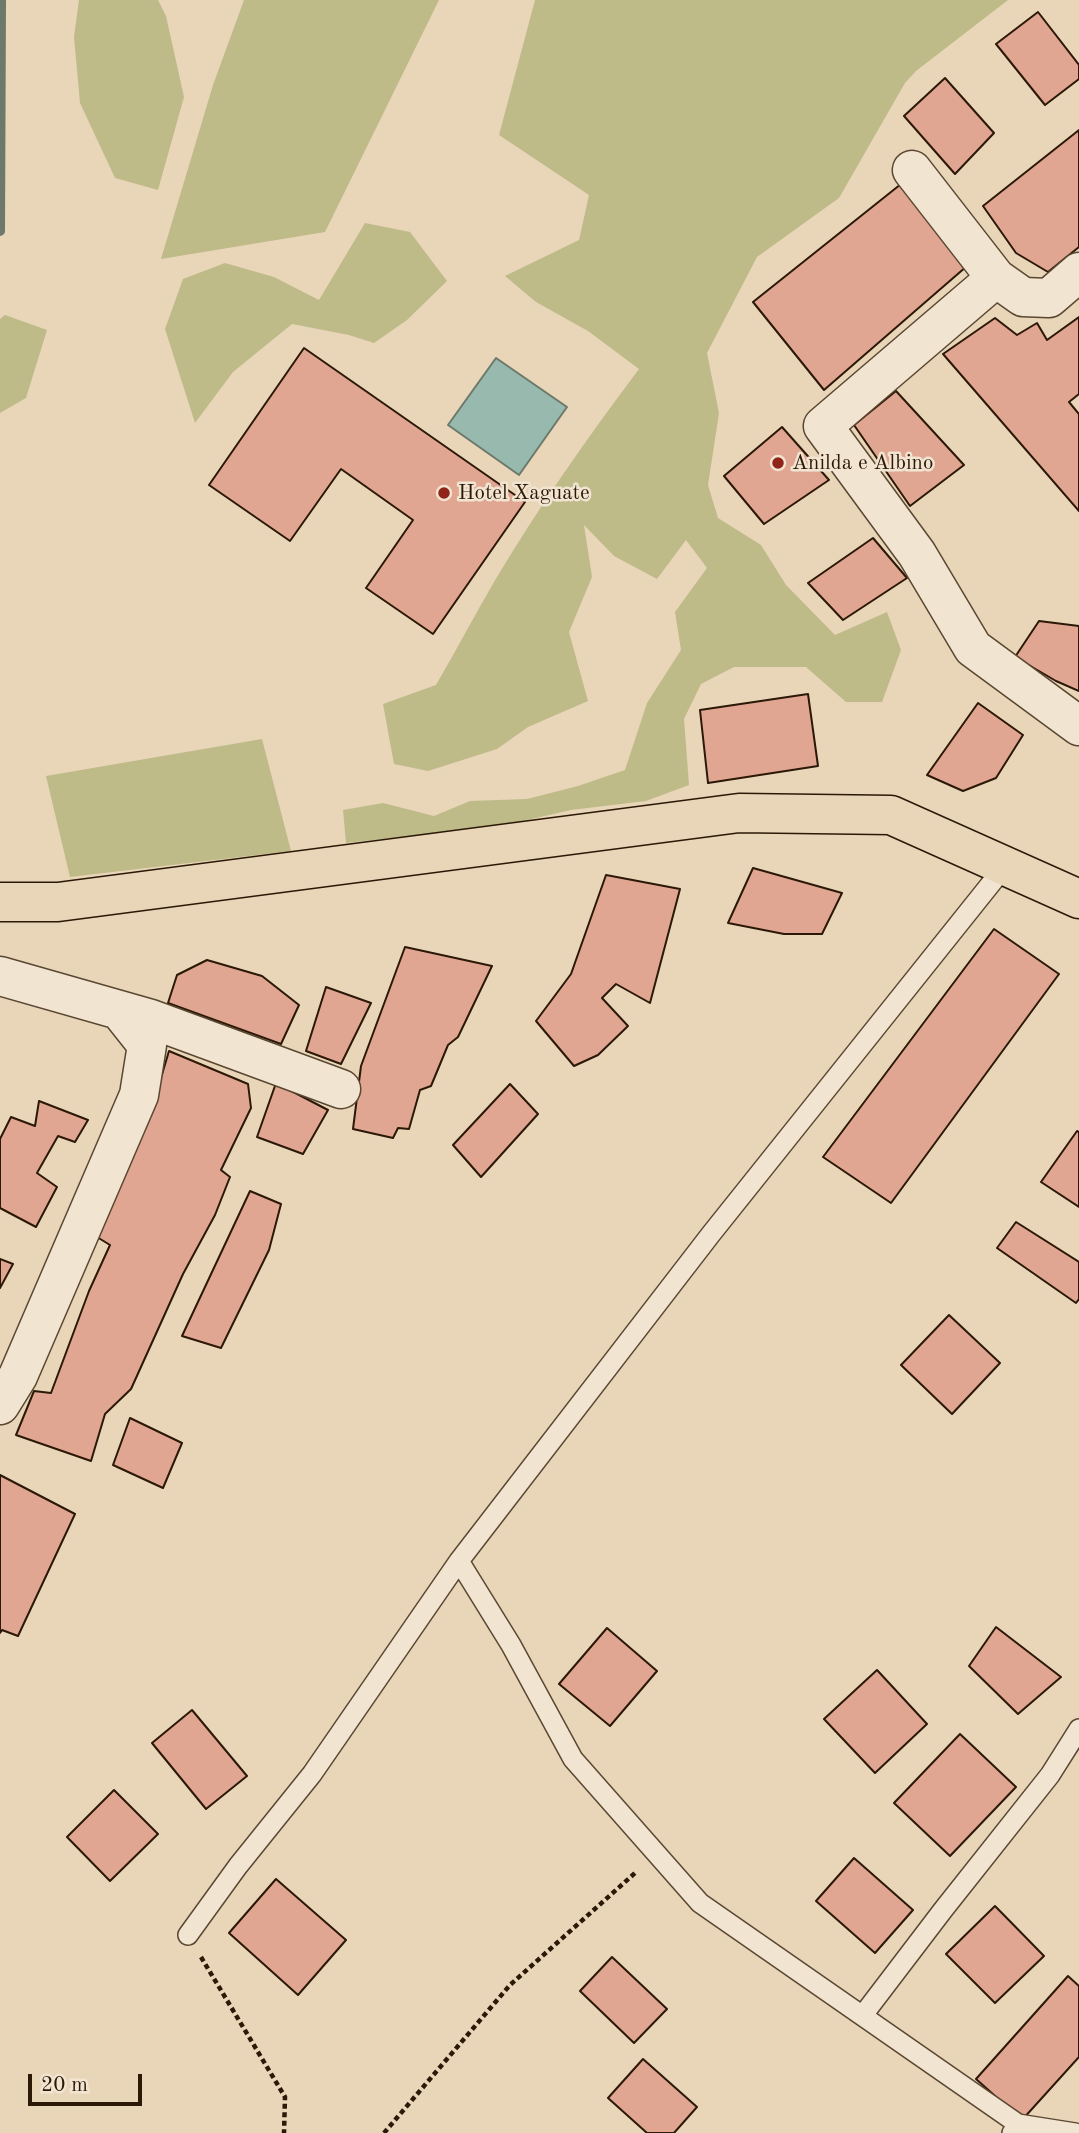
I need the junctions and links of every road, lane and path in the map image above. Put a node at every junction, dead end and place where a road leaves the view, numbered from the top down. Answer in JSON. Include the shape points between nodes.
{"nodes":[{"id":1,"x":912,"y":170,"type":"dead end"},
{"id":2,"x":1079,"y":272,"type":"edge"},
{"id":3,"x":996,"y":278,"type":"junction"},
{"id":4,"x":1076,"y":724,"type":"edge"},
{"id":5,"x":1005,"y":866,"type":"junction"},
{"id":6,"x":1079,"y":899,"type":"edge"},
{"id":7,"x":0,"y":902,"type":"edge"},
{"id":8,"x":0,"y":976,"type":"edge"},
{"id":9,"x":120,"y":1011,"type":"junction"},
{"id":10,"x":341,"y":1089,"type":"dead end"},
{"id":11,"x":0,"y":1405,"type":"edge"},
{"id":12,"x":459,"y":1561,"type":"junction"},
{"id":13,"x":1079,"y":1728,"type":"edge"},
{"id":14,"x":657,"y":1854,"type":"junction"},
{"id":15,"x":188,"y":1936,"type":"joint"},
{"id":16,"x":863,"y":2015,"type":"junction"},
{"id":17,"x":1015,"y":2129,"type":"edge"},
{"id":18,"x":284,"y":2133,"type":"edge"},
{"id":19,"x":384,"y":2133,"type":"edge"},
{"id":20,"x":1075,"y":2133,"type":"edge"}],
"edges":[{"from":1,"to":3,"type":"street"},
{"from":2,"to":3,"type":"street","via":[[1049,298],[1023,297]]},
{"from":3,"to":4,"type":"street","via":[[823,426],[917,554],[973,648]]},
{"from":5,"to":6,"type":"main road"},
{"from":5,"to":7,"type":"main road","via":[[891,815],[739,813],[58,902]]},
{"from":5,"to":12,"type":"lane","via":[[711,1234]]},
{"from":8,"to":9,"type":"street"},
{"from":9,"to":10,"type":"street"},
{"from":9,"to":11,"type":"street","via":[[147,1045],[139,1095],[18,1376]]},
{"from":12,"to":14,"type":"lane","via":[[573,1759]]},
{"from":12,"to":15,"type":"lane","via":[[312,1774]]},
{"from":13,"to":16,"type":"lane","via":[[1050,1775]]},
{"from":14,"to":16,"type":"lane","via":[[700,1903]]},
{"from":14,"to":19,"type":"path","via":[[510,1985]]},
{"from":15,"to":18,"type":"path","via":[[285,2097]]},
{"from":16,"to":17,"type":"lane"},
{"from":17,"to":20,"type":"lane"}]}
